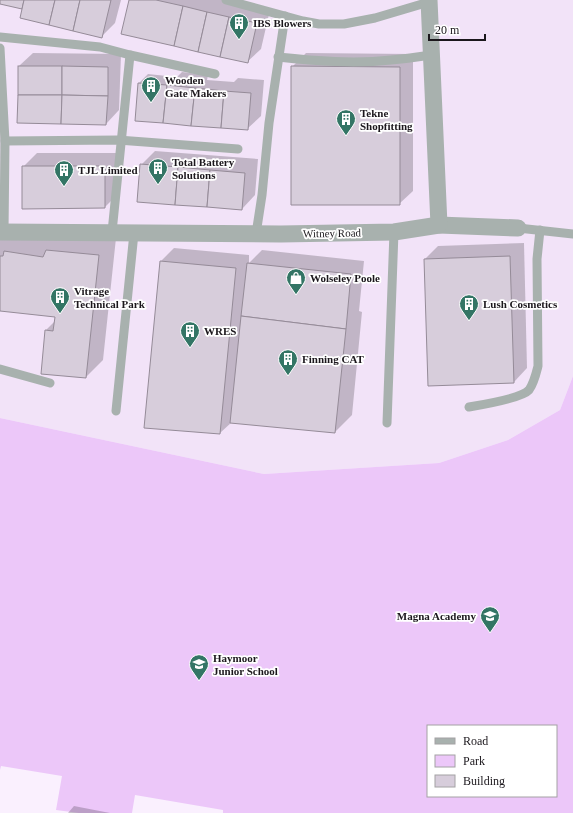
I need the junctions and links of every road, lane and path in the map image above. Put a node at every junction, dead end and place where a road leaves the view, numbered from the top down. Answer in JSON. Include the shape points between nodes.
{"nodes":[{"id":1,"x":226,"y":0,"type":"edge"},
{"id":2,"x":429,"y":1,"type":"edge"},
{"id":3,"x":285,"y":16,"type":"junction"},
{"id":4,"x":0,"y":37,"type":"edge"},
{"id":5,"x":0,"y":48,"type":"edge"},
{"id":6,"x":130,"y":55,"type":"junction"},
{"id":7,"x":431,"y":55,"type":"junction"},
{"id":8,"x":278,"y":57,"type":"junction"},
{"id":9,"x":215,"y":74,"type":"dead end"},
{"id":10,"x":5,"y":141,"type":"junction"},
{"id":11,"x":121,"y":141,"type":"junction"},
{"id":12,"x":238,"y":149,"type":"dead end"},
{"id":13,"x":439,"y":224,"type":"junction"},
{"id":14,"x":518,"y":228,"type":"joint"},
{"id":15,"x":540,"y":230,"type":"junction"},
{"id":16,"x":2,"y":232,"type":"edge"},
{"id":17,"x":112,"y":232,"type":"junction"},
{"id":18,"x":394,"y":232,"type":"junction"},
{"id":19,"x":134,"y":233,"type":"junction"},
{"id":20,"x":256,"y":234,"type":"junction"},
{"id":21,"x":573,"y":234,"type":"edge"},
{"id":22,"x":0,"y":369,"type":"edge"},
{"id":23,"x":50,"y":383,"type":"dead end"},
{"id":24,"x":469,"y":408,"type":"dead end"},
{"id":25,"x":116,"y":411,"type":"dead end"},
{"id":26,"x":387,"y":423,"type":"dead end"}],
"edges":[{"from":1,"to":3,"type":"lane"},
{"from":2,"to":3,"type":"lane","via":[[375,18],[344,24],[319,24]]},
{"from":2,"to":7,"type":"street"},
{"from":3,"to":8,"type":"lane"},
{"from":4,"to":6,"type":"lane","via":[[100,47]]},
{"from":5,"to":10,"type":"lane"},
{"from":6,"to":9,"type":"lane"},
{"from":6,"to":11,"type":"lane"},
{"from":7,"to":8,"type":"lane","via":[[351,62]]},
{"from":7,"to":13,"type":"street"},
{"from":8,"to":20,"type":"lane"},
{"from":10,"to":11,"type":"lane"},
{"from":10,"to":16,"type":"lane"},
{"from":11,"to":12,"type":"lane"},
{"from":11,"to":17,"type":"lane"},
{"from":13,"to":14,"type":"street","name":"Witney Road"},
{"from":13,"to":18,"type":"street","name":"Witney Road"},
{"from":14,"to":15,"type":"lane"},
{"from":15,"to":21,"type":"lane"},
{"from":15,"to":24,"type":"lane","via":[[537,259],[538,366],[534,379],[528,391],[518,396]]},
{"from":16,"to":17,"type":"street","name":"Witney Road"},
{"from":17,"to":19,"type":"street","name":"Witney Road"},
{"from":18,"to":20,"type":"street","name":"Witney Road"},
{"from":18,"to":26,"type":"lane"},
{"from":19,"to":20,"type":"street","name":"Witney Road"},
{"from":19,"to":25,"type":"lane"},
{"from":22,"to":23,"type":"lane"}]}
